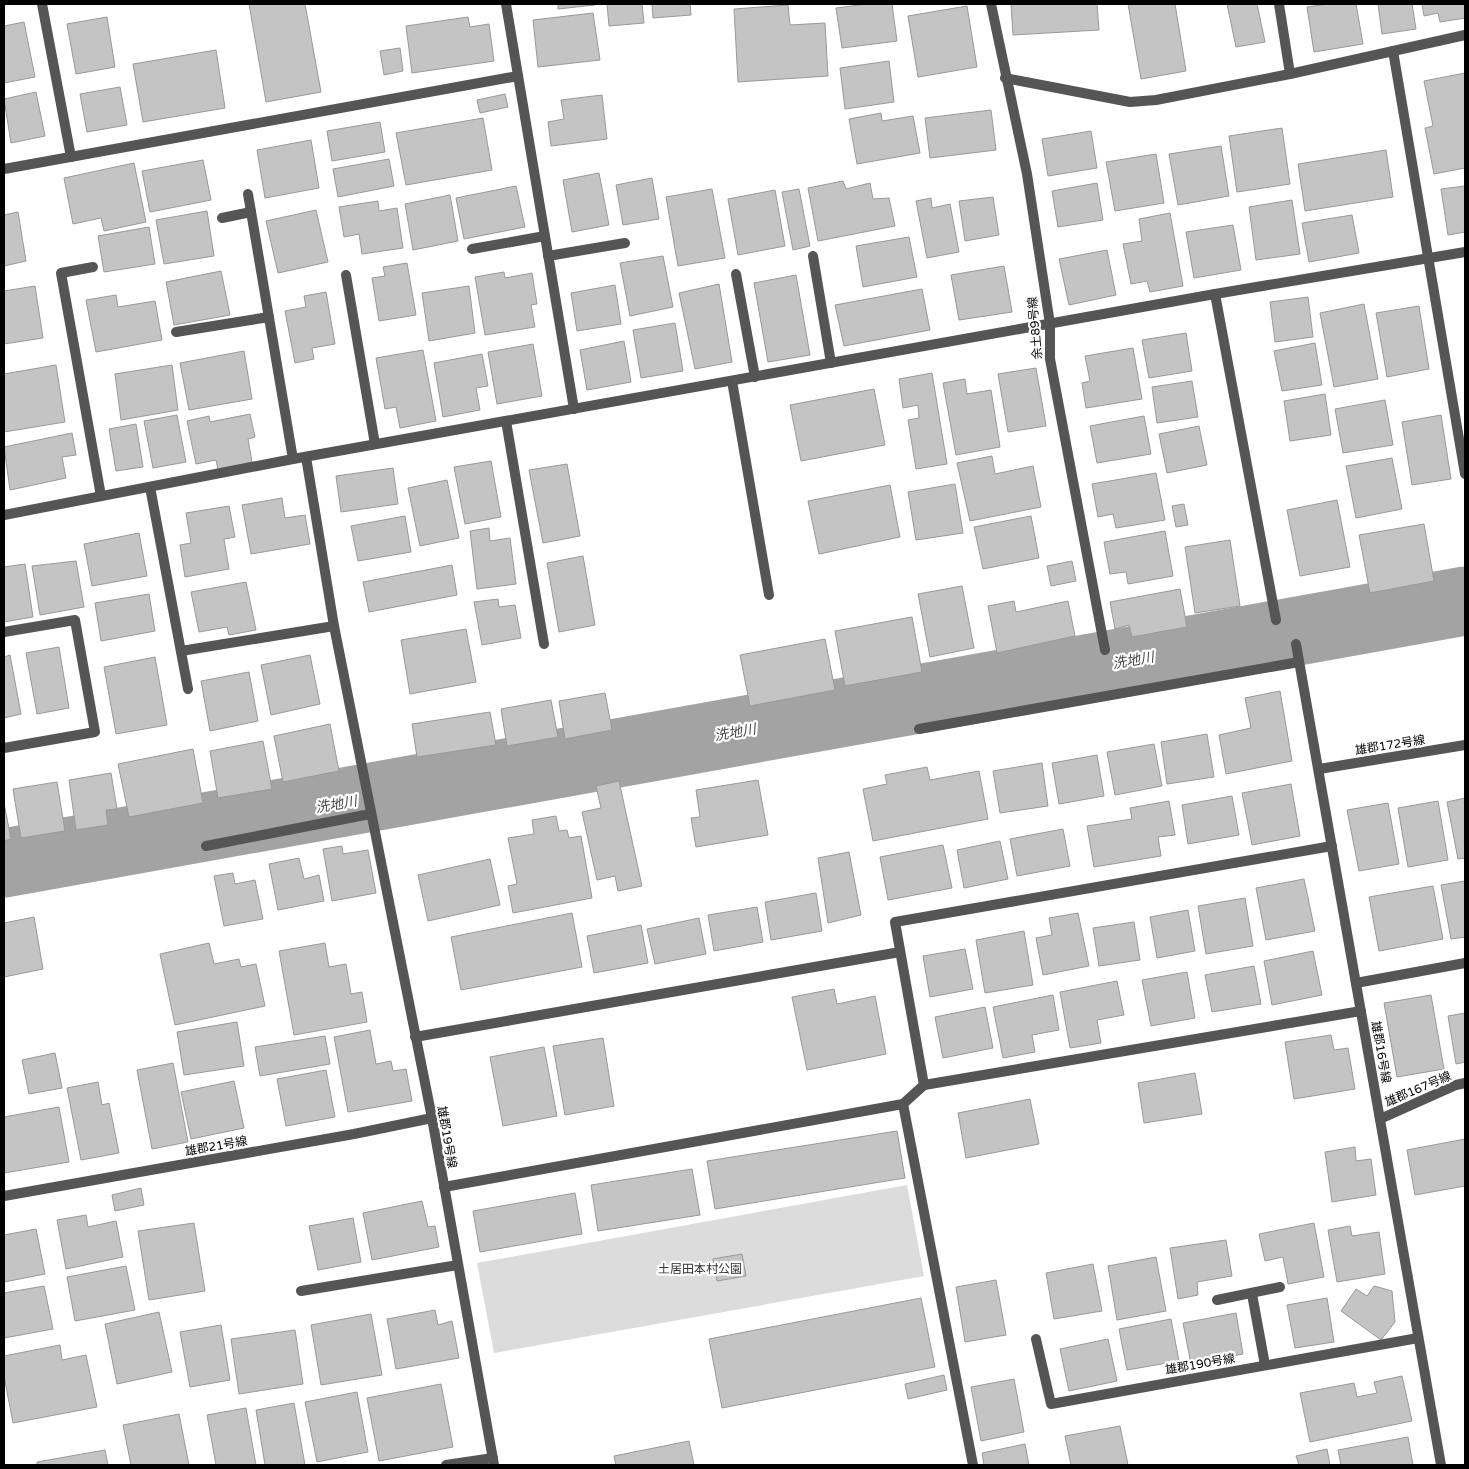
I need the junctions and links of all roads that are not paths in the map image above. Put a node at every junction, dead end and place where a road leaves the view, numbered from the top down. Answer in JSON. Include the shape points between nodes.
{"nodes":[{"id":1,"x":42,"y":4,"type":"edge"},
{"id":2,"x":506,"y":4,"type":"edge"},
{"id":3,"x":991,"y":4,"type":"edge"},
{"id":4,"x":1279,"y":4,"type":"edge"},
{"id":5,"x":1465,"y":35,"type":"edge"},
{"id":6,"x":1392,"y":51,"type":"junction"},
{"id":7,"x":1290,"y":74,"type":"junction"},
{"id":8,"x":518,"y":76,"type":"junction"},
{"id":9,"x":1005,"y":78,"type":"junction"},
{"id":10,"x":71,"y":157,"type":"junction"},
{"id":11,"x":4,"y":169,"type":"edge"},
{"id":12,"x":248,"y":194,"type":"dead end"},
{"id":13,"x":251,"y":212,"type":"junction"},
{"id":14,"x":222,"y":218,"type":"dead end"},
{"id":15,"x":545,"y":236,"type":"junction"},
{"id":16,"x":625,"y":243,"type":"dead end"},
{"id":17,"x":472,"y":249,"type":"dead end"},
{"id":18,"x":1465,"y":252,"type":"edge"},
{"id":19,"x":548,"y":256,"type":"junction"},
{"id":20,"x":812,"y":256,"type":"dead end"},
{"id":21,"x":1428,"y":258,"type":"junction"},
{"id":22,"x":93,"y":267,"type":"dead end"},
{"id":23,"x":736,"y":274,"type":"dead end"},
{"id":24,"x":346,"y":275,"type":"dead end"},
{"id":25,"x":1215,"y":294,"type":"junction"},
{"id":26,"x":269,"y":317,"type":"junction"},
{"id":27,"x":1050,"y":324,"type":"junction"},
{"id":28,"x":176,"y":332,"type":"dead end"},
{"id":29,"x":831,"y":363,"type":"junction"},
{"id":30,"x":755,"y":377,"type":"junction"},
{"id":31,"x":732,"y":381,"type":"junction"},
{"id":32,"x":574,"y":409,"type":"junction"},
{"id":33,"x":506,"y":421,"type":"junction"},
{"id":34,"x":375,"y":444,"type":"junction"},
{"id":35,"x":306,"y":457,"type":"junction"},
{"id":36,"x":293,"y":459,"type":"junction"},
{"id":37,"x":1465,"y":474,"type":"edge"},
{"id":38,"x":150,"y":487,"type":"junction"},
{"id":39,"x":101,"y":496,"type":"junction"},
{"id":40,"x":4,"y":515,"type":"edge"},
{"id":41,"x":770,"y":595,"type":"dead end"},
{"id":42,"x":1276,"y":620,"type":"dead end"},
{"id":43,"x":334,"y":626,"type":"junction"},
{"id":44,"x":4,"y":632,"type":"edge"},
{"id":45,"x":544,"y":644,"type":"dead end"},
{"id":46,"x":1296,"y":644,"type":"dead end"},
{"id":47,"x":1105,"y":650,"type":"dead end"},
{"id":48,"x":181,"y":651,"type":"junction"},
{"id":49,"x":1299,"y":662,"type":"junction"},
{"id":50,"x":188,"y":689,"type":"dead end"},
{"id":51,"x":919,"y":729,"type":"dead end"},
{"id":52,"x":1465,"y":745,"type":"edge"},
{"id":53,"x":4,"y":748,"type":"edge"},
{"id":54,"x":1319,"y":769,"type":"junction"},
{"id":55,"x":370,"y":812,"type":"junction"},
{"id":56,"x":206,"y":846,"type":"dead end"},
{"id":57,"x":1332,"y":846,"type":"junction"},
{"id":58,"x":900,"y":952,"type":"junction"},
{"id":59,"x":1465,"y":963,"type":"edge"},
{"id":60,"x":1356,"y":983,"type":"junction"},
{"id":61,"x":1361,"y":1011,"type":"junction"},
{"id":62,"x":415,"y":1037,"type":"junction"},
{"id":63,"x":924,"y":1084,"type":"junction"},
{"id":64,"x":1465,"y":1084,"type":"edge"},
{"id":65,"x":903,"y":1104,"type":"junction"},
{"id":66,"x":432,"y":1118,"type":"junction"},
{"id":67,"x":1380,"y":1119,"type":"junction"},
{"id":68,"x":444,"y":1187,"type":"junction"},
{"id":69,"x":4,"y":1196,"type":"edge"},
{"id":70,"x":458,"y":1265,"type":"junction"},
{"id":71,"x":1280,"y":1287,"type":"dead end"},
{"id":72,"x":301,"y":1291,"type":"dead end"},
{"id":73,"x":1252,"y":1294,"type":"junction"},
{"id":74,"x":1217,"y":1300,"type":"dead end"},
{"id":75,"x":1418,"y":1338,"type":"junction"},
{"id":76,"x":1036,"y":1339,"type":"dead end"},
{"id":77,"x":1265,"y":1365,"type":"junction"},
{"id":78,"x":493,"y":1462,"type":"edge"},
{"id":79,"x":446,"y":1465,"type":"edge"},
{"id":80,"x":973,"y":1465,"type":"edge"},
{"id":81,"x":1441,"y":1465,"type":"edge"}],
"edges":[{"from":1,"to":10,"type":"street"},
{"from":2,"to":8,"type":"street"},
{"from":3,"to":9,"type":"street","name":"余土89号線"},
{"from":4,"to":7,"type":"street"},
{"from":5,"to":6,"type":"street"},
{"from":6,"to":7,"type":"street"},
{"from":6,"to":21,"type":"street"},
{"from":7,"to":9,"type":"street","via":[[1191,95],[1130,102]]},
{"from":8,"to":10,"type":"street"},
{"from":8,"to":15,"type":"street"},
{"from":9,"to":27,"type":"street","name":"余土89号線","via":[[1027,174]]},
{"from":10,"to":11,"type":"street"},
{"from":12,"to":13,"type":"street"},
{"from":13,"to":14,"type":"street"},
{"from":13,"to":26,"type":"street"},
{"from":15,"to":17,"type":"street"},
{"from":15,"to":19,"type":"street"},
{"from":16,"to":19,"type":"street"},
{"from":18,"to":21,"type":"street"},
{"from":19,"to":32,"type":"street"},
{"from":20,"to":29,"type":"street"},
{"from":21,"to":25,"type":"street"},
{"from":21,"to":37,"type":"street"},
{"from":22,"to":39,"type":"street","via":[[61,273]]},
{"from":23,"to":30,"type":"street"},
{"from":24,"to":34,"type":"street"},
{"from":25,"to":27,"type":"street"},
{"from":25,"to":42,"type":"street"},
{"from":26,"to":28,"type":"street"},
{"from":26,"to":36,"type":"street"},
{"from":27,"to":29,"type":"street"},
{"from":27,"to":47,"type":"street","name":"余土89号線","via":[[1050,359]]},
{"from":29,"to":30,"type":"street"},
{"from":30,"to":31,"type":"street"},
{"from":31,"to":32,"type":"street"},
{"from":31,"to":41,"type":"street"},
{"from":32,"to":33,"type":"street"},
{"from":33,"to":34,"type":"street"},
{"from":33,"to":45,"type":"street"},
{"from":34,"to":35,"type":"street"},
{"from":35,"to":36,"type":"street"},
{"from":35,"to":43,"type":"street","name":"雄郡19号線"},
{"from":36,"to":38,"type":"street"},
{"from":38,"to":39,"type":"street"},
{"from":38,"to":48,"type":"street"},
{"from":39,"to":40,"type":"street"},
{"from":43,"to":48,"type":"street"},
{"from":43,"to":55,"type":"street","name":"雄郡19号線"},
{"from":44,"to":53,"type":"street","via":[[75,620],[94,732]]},
{"from":46,"to":49,"type":"street","name":"雄郡16号線"},
{"from":48,"to":50,"type":"street"},
{"from":49,"to":51,"type":"street"},
{"from":49,"to":54,"type":"street","name":"雄郡16号線"},
{"from":52,"to":54,"type":"street","name":"雄郡172号線"},
{"from":54,"to":57,"type":"street","name":"雄郡16号線"},
{"from":55,"to":56,"type":"street"},
{"from":55,"to":62,"type":"street","name":"雄郡19号線"},
{"from":57,"to":58,"type":"street","via":[[895,922]]},
{"from":57,"to":60,"type":"street","name":"雄郡16号線"},
{"from":58,"to":62,"type":"street"},
{"from":58,"to":63,"type":"street"},
{"from":59,"to":60,"type":"street"},
{"from":60,"to":61,"type":"street","name":"雄郡16号線"},
{"from":61,"to":63,"type":"street"},
{"from":61,"to":67,"type":"street","name":"雄郡16号線"},
{"from":62,"to":66,"type":"street","name":"雄郡19号線"},
{"from":63,"to":65,"type":"street"},
{"from":64,"to":67,"type":"street","name":"雄郡167号線","via":[[1456,1085]]},
{"from":65,"to":68,"type":"street"},
{"from":65,"to":80,"type":"street"},
{"from":66,"to":68,"type":"street","name":"雄郡19号線"},
{"from":66,"to":69,"type":"street","name":"雄郡21号線"},
{"from":67,"to":75,"type":"street","name":"雄郡16号線"},
{"from":68,"to":70,"type":"street","name":"雄郡19号線"},
{"from":70,"to":72,"type":"street"},
{"from":70,"to":78,"type":"street","name":"雄郡19号線"},
{"from":71,"to":73,"type":"street"},
{"from":73,"to":74,"type":"street"},
{"from":73,"to":77,"type":"street"},
{"from":75,"to":77,"type":"street","name":"雄郡190号線"},
{"from":75,"to":81,"type":"street","name":"雄郡16号線"},
{"from":76,"to":77,"type":"street","name":"雄郡190号線","via":[[1051,1404]]},
{"from":78,"to":79,"type":"street"}]}
